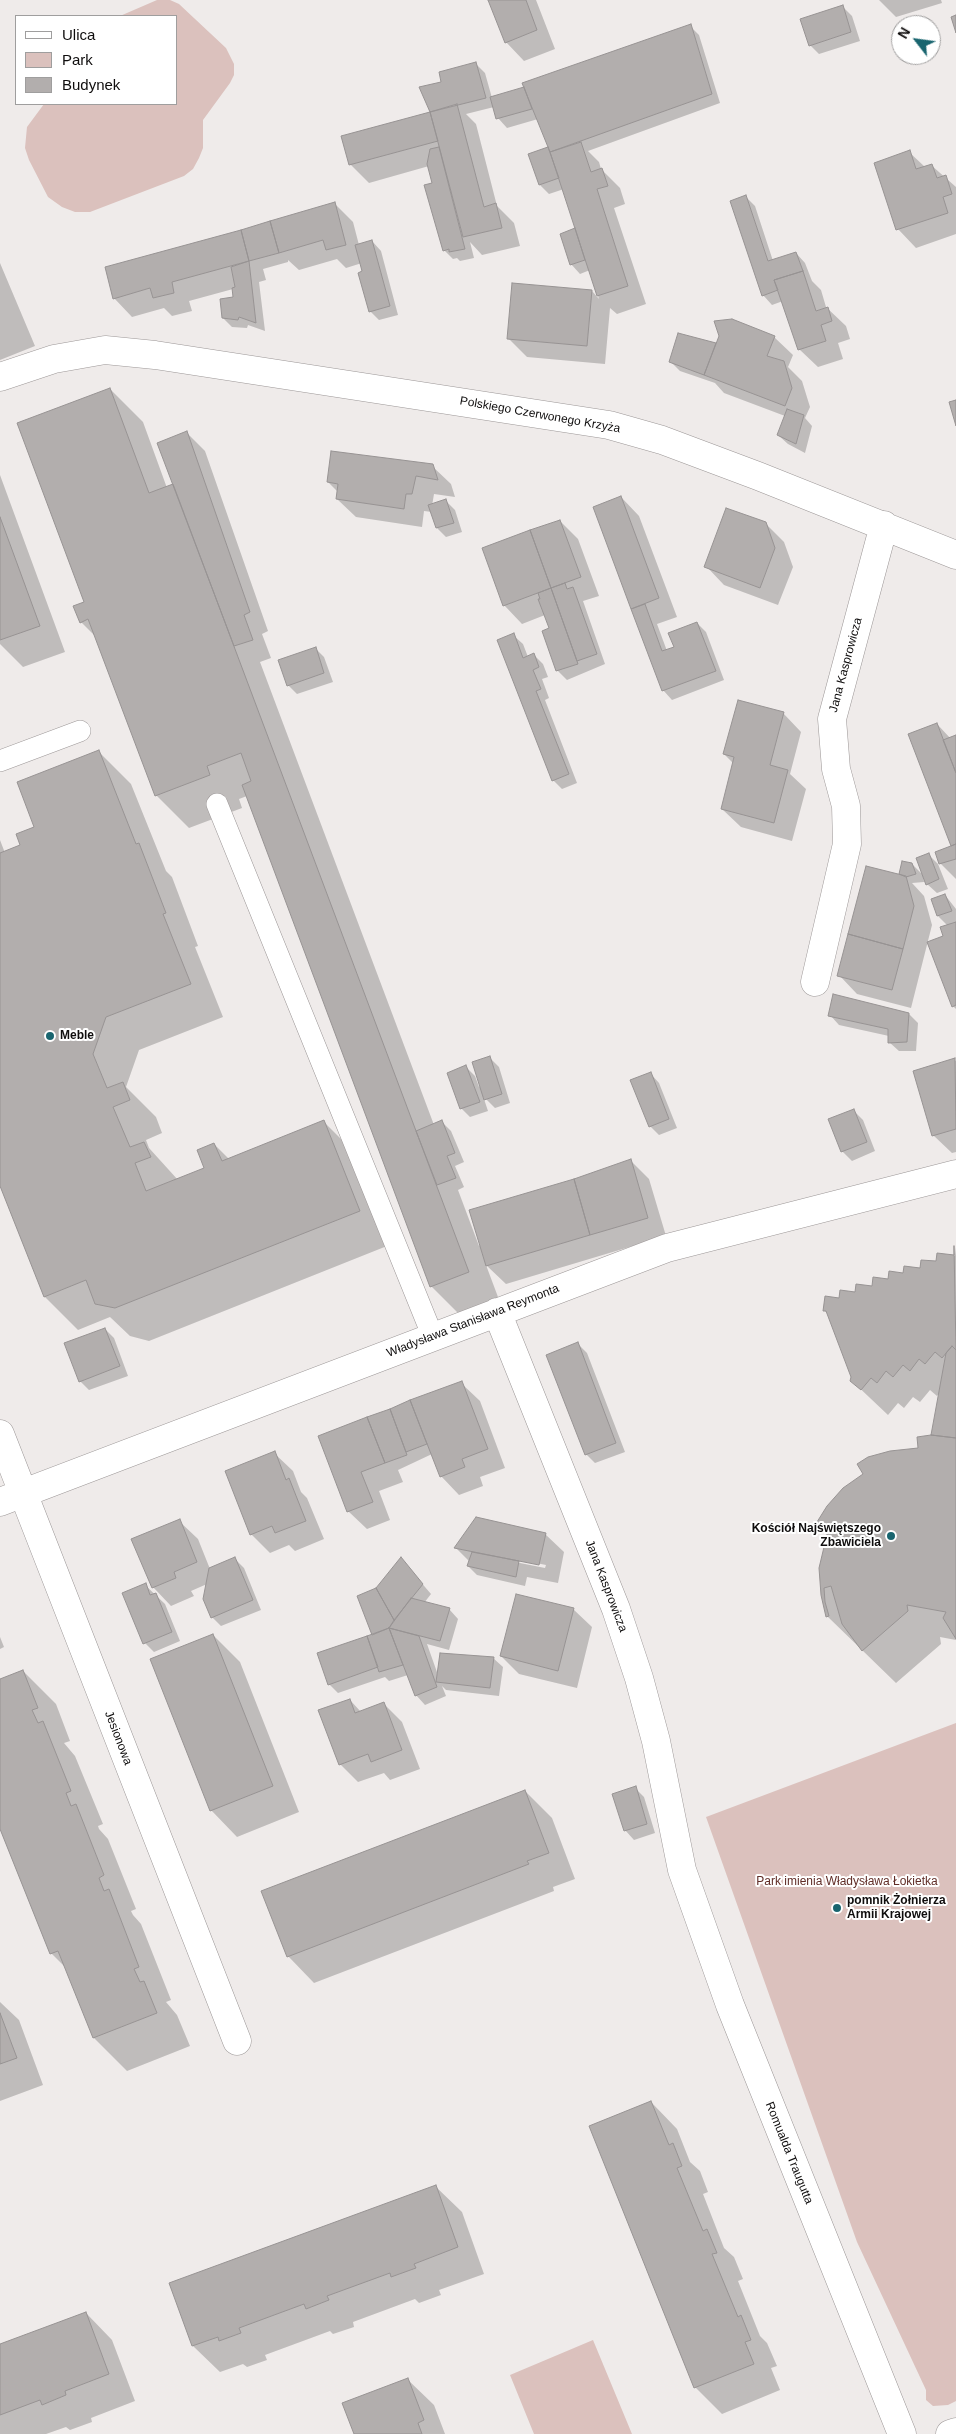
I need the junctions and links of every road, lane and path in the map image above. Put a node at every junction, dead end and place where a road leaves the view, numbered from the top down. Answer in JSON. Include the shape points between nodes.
{"nodes":[{"id":1,"x":0,"y":377,"type":"edge"},
{"id":2,"x":884,"y":525,"type":"junction"},
{"id":3,"x":956,"y":555,"type":"edge"},
{"id":4,"x":80,"y":731,"type":"dead end"},
{"id":5,"x":0,"y":761,"type":"edge"},
{"id":6,"x":218,"y":804,"type":"dead end"},
{"id":7,"x":815,"y":982,"type":"dead end"},
{"id":8,"x":956,"y":1174,"type":"edge"},
{"id":9,"x":497,"y":1312,"type":"junction"},
{"id":10,"x":433,"y":1337,"type":"junction"},
{"id":11,"x":0,"y":1434,"type":"edge"},
{"id":12,"x":12,"y":1498,"type":"edge"},
{"id":13,"x":682,"y":1870,"type":"joint"},
{"id":14,"x":237,"y":2041,"type":"dead end"},
{"id":15,"x":956,"y":2432,"type":"edge"},
{"id":16,"x":902,"y":2434,"type":"edge"},
{"id":17,"x":950,"y":2434,"type":"edge"}],
"edges":[{"from":1,"to":2,"type":"street","name":"Polskiego Czerwonego Krzyża","via":[[54,358],[105,350],[609,425],[662,440]]},
{"from":2,"to":3,"type":"street","name":"Polskiego Czerwonego Krzyża"},
{"from":2,"to":7,"type":"street","name":"Jana Kasprowicza","via":[[832,719],[836,769],[846,806],[848,844]]},
{"from":4,"to":5,"type":"lane"},
{"from":6,"to":10,"type":"lane"},
{"from":8,"to":9,"type":"street","name":"Władysława Stanisława Reymonta","via":[[667,1248]]},
{"from":9,"to":10,"type":"street","name":"Władysława Stanisława Reymonta"},
{"from":9,"to":13,"type":"street","name":"Jana Kasprowicza","via":[[616,1609],[639,1678],[656,1741]]},
{"from":10,"to":12,"type":"street","name":"Władysława Stanisława Reymonta"},
{"from":11,"to":12,"type":"street","name":"Jesionowa"},
{"from":12,"to":14,"type":"street","name":"Jesionowa"},
{"from":13,"to":16,"type":"street","name":"Romualda Traugutta","via":[[740,2031]]},
{"from":15,"to":17,"type":"street"}]}
